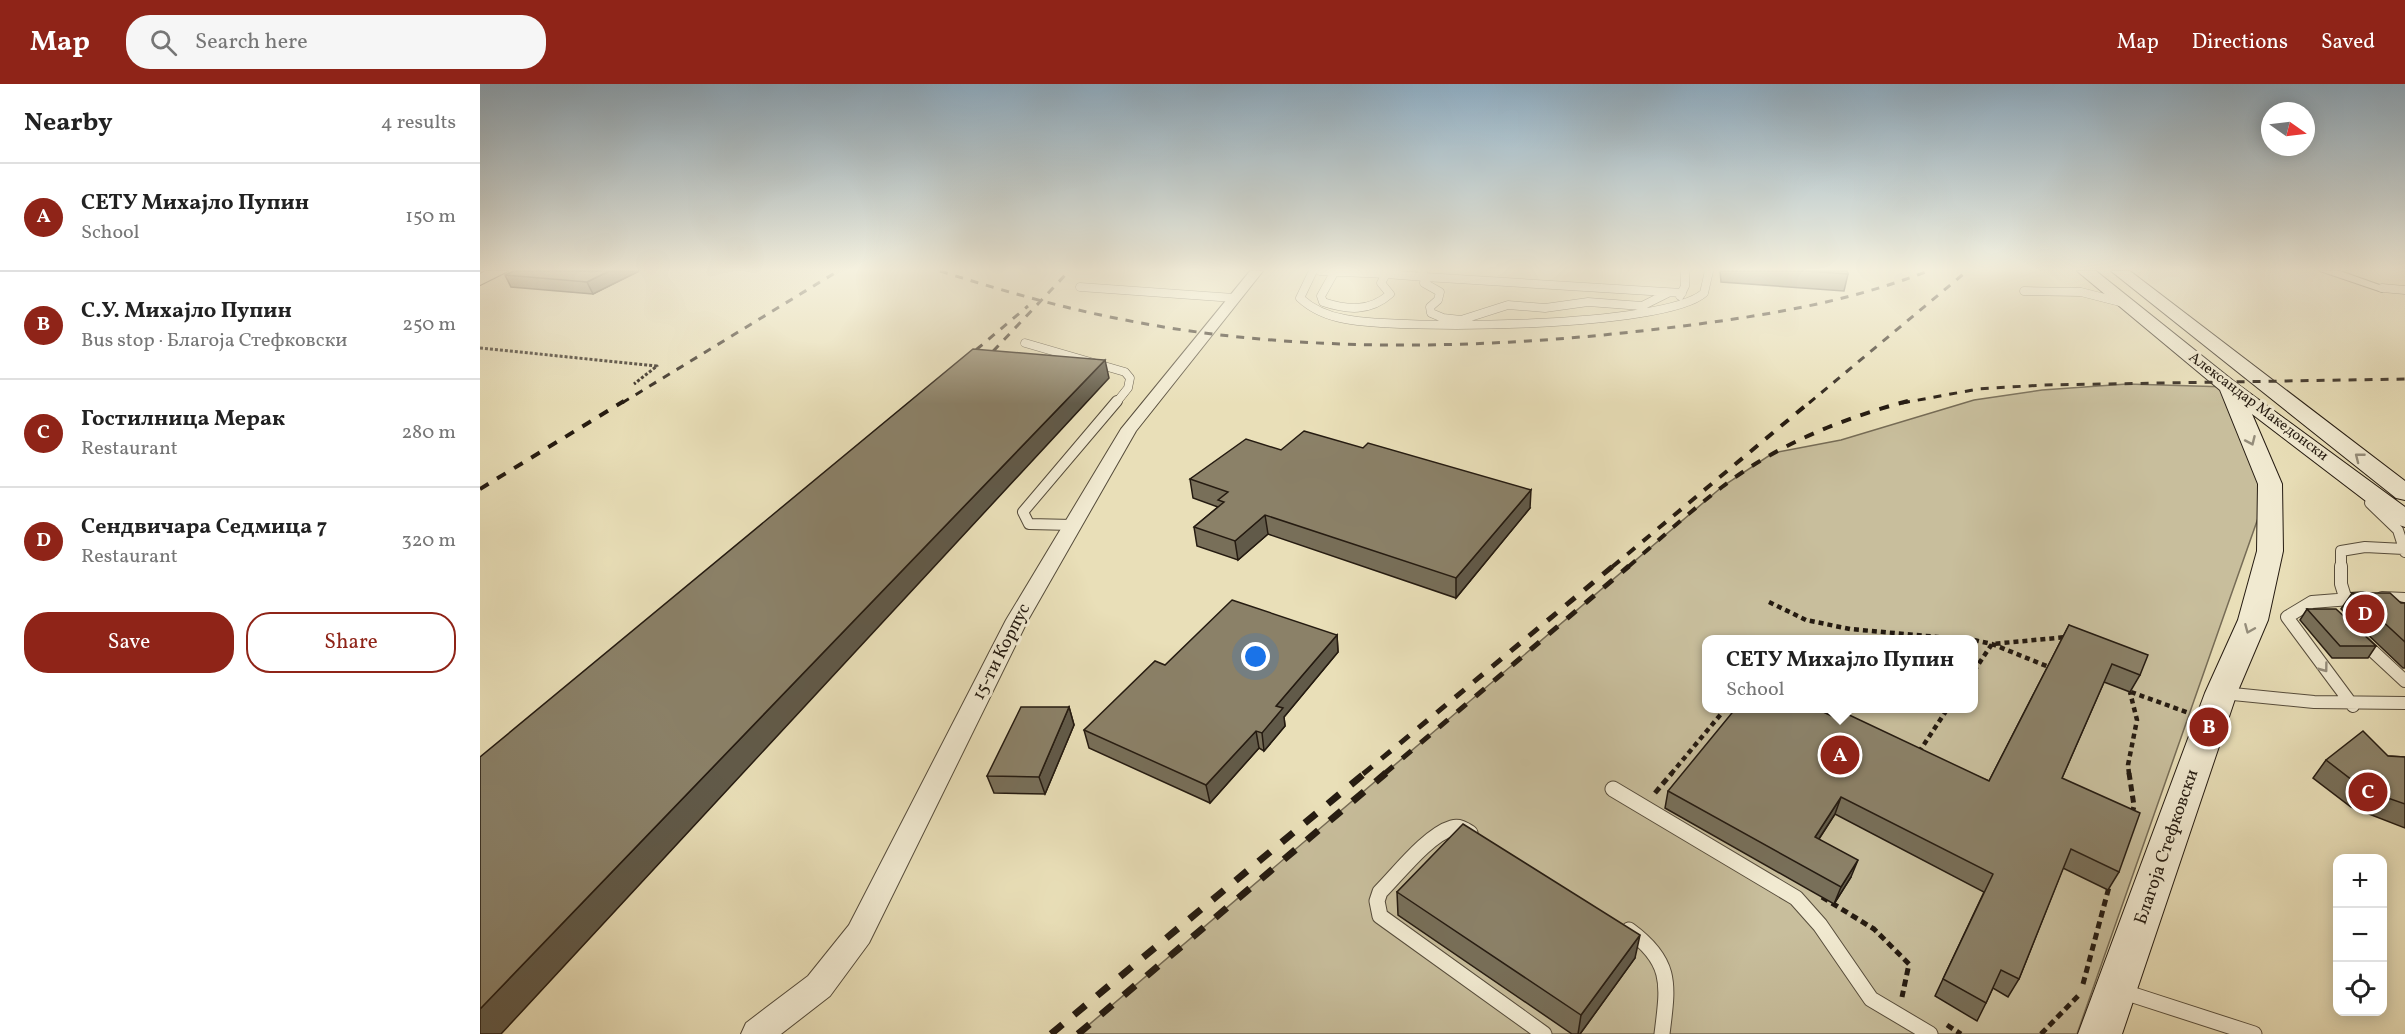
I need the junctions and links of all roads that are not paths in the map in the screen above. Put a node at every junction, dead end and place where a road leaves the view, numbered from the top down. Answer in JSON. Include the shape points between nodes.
{"nodes":[{"id":1,"x":1220,"y":315,"type":"edge"},
{"id":2,"x":1330,"y":315,"type":"edge"},
{"id":3,"x":1437,"y":315,"type":"edge"},
{"id":4,"x":1480,"y":315,"type":"edge"},
{"id":5,"x":1614,"y":315,"type":"edge"},
{"id":6,"x":2139,"y":315,"type":"edge"},
{"id":7,"x":2176,"y":315,"type":"edge"},
{"id":8,"x":1456,"y":323,"type":"junction"},
{"id":9,"x":1025,"y":343,"type":"dead end"},
{"id":10,"x":2229,"y":387,"type":"junction"},
{"id":11,"x":2328,"y":460,"type":"junction"},
{"id":12,"x":2405,"y":492,"type":"edge"},
{"id":13,"x":2405,"y":519,"type":"edge"},
{"id":14,"x":1072,"y":525,"type":"junction"},
{"id":15,"x":2404,"y":550,"type":"edge"},
{"id":16,"x":2345,"y":597,"type":"junction"},
{"id":17,"x":2405,"y":599,"type":"edge"},
{"id":18,"x":2320,"y":601,"type":"junction"},
{"id":19,"x":2337,"y":617,"type":"edge"},
{"id":20,"x":2354,"y":633,"type":"edge"},
{"id":21,"x":2405,"y":681,"type":"edge"},
{"id":22,"x":2221,"y":693,"type":"junction"},
{"id":23,"x":2405,"y":703,"type":"edge"},
{"id":24,"x":2353,"y":705,"type":"junction"},
{"id":25,"x":1613,"y":789,"type":"dead end"},
{"id":26,"x":1483,"y":840,"type":"edge"},
{"id":27,"x":1618,"y":923,"type":"edge"},
{"id":28,"x":2115,"y":989,"type":"junction"},
{"id":29,"x":758,"y":1034,"type":"edge"},
{"id":30,"x":1544,"y":1034,"type":"edge"},
{"id":31,"x":1662,"y":1034,"type":"edge"},
{"id":32,"x":1930,"y":1034,"type":"edge"},
{"id":33,"x":2100,"y":1034,"type":"edge"},
{"id":34,"x":2254,"y":1034,"type":"edge"}],
"edges":[{"from":1,"to":14,"type":"street","name":"15-ти Корпус","via":[[1129,429]]},
{"from":2,"to":8,"type":"lane","via":[[1349,320]]},
{"from":3,"to":8,"type":"lane"},
{"from":4,"to":8,"type":"lane"},
{"from":5,"to":8,"type":"lane"},
{"from":6,"to":10,"type":"street","name":"Александар Македонски"},
{"from":12,"to":7,"type":"street","name":"Александар Македонски","one_way":true},
{"from":9,"to":14,"type":"lane","via":[[1125,372],[1130,378],[1128,388],[1023,512],[1029,524]]},
{"from":10,"to":11,"type":"street","name":"Александар Македонски"},
{"from":10,"to":22,"type":"street","name":"Благоја Стефковски","one_way":true,"via":[[2270,484],[2270,551],[2253,620]]},
{"from":11,"to":13,"type":"street","name":"Александар Македонски"},
{"from":11,"to":15,"type":"lane","via":[[2398,530]]},
{"from":14,"to":29,"type":"street","name":"15-ти Корпус","via":[[1017,620],[860,934],[819,986]]},
{"from":15,"to":16,"type":"lane","via":[[2365,547],[2341,551]]},
{"from":16,"to":17,"type":"lane"},
{"from":16,"to":18,"type":"lane"},
{"from":18,"to":19,"type":"lane"},
{"from":18,"to":24,"type":"lane","one_way":true,"via":[[2295,608],[2287,617]]},
{"from":20,"to":21,"type":"lane"},
{"from":22,"to":24,"type":"lane"},
{"from":22,"to":28,"type":"street","name":"Благоја Стефковски","via":[[2162,867]]},
{"from":23,"to":24,"type":"lane"},
{"from":25,"to":32,"type":"lane","via":[[1796,898],[1871,999]]},
{"from":26,"to":30,"type":"lane","via":[[1462,828],[1441,833],[1380,892],[1380,916]]},
{"from":27,"to":31,"type":"lane","via":[[1647,941],[1661,958],[1668,979]]},
{"from":28,"to":33,"type":"street","name":"Благоја Стефковски"},
{"from":28,"to":34,"type":"lane"}]}
